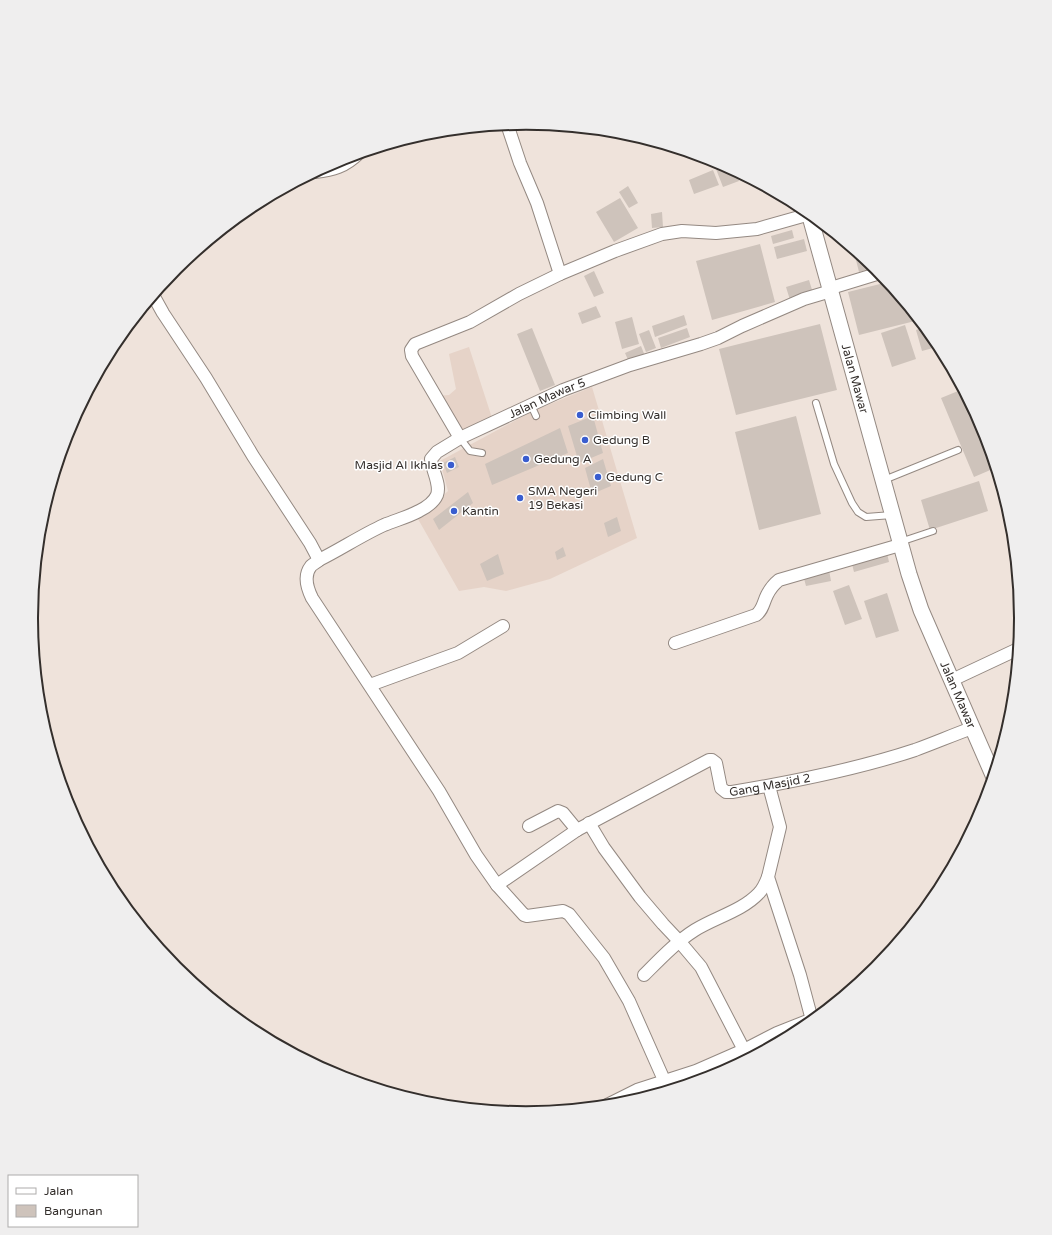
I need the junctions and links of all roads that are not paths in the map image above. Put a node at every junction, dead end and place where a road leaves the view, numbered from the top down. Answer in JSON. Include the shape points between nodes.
{"nodes":[{"id":1,"x":509,"y":131,"type":"edge"},
{"id":2,"x":802,"y":215,"type":"edge"},
{"id":3,"x":813,"y":223,"type":"edge"},
{"id":4,"x":560,"y":274,"type":"junction"},
{"id":5,"x":873,"y":274,"type":"edge"},
{"id":6,"x":831,"y":290,"type":"junction"},
{"id":7,"x":156,"y":300,"type":"edge"},
{"id":8,"x":816,"y":403,"type":"dead end"},
{"id":9,"x":460,"y":438,"type":"junction"},
{"id":10,"x":958,"y":450,"type":"dead end"},
{"id":11,"x":482,"y":453,"type":"dead end"},
{"id":12,"x":882,"y":481,"type":"junction"},
{"id":13,"x":893,"y":515,"type":"junction"},
{"id":14,"x":932,"y":531,"type":"dead end"},
{"id":15,"x":900,"y":544,"type":"junction"},
{"id":16,"x":319,"y":560,"type":"junction"},
{"id":17,"x":503,"y":626,"type":"dead end"},
{"id":18,"x":675,"y":643,"type":"dead end"},
{"id":19,"x":1013,"y":650,"type":"edge"},
{"id":20,"x":952,"y":680,"type":"junction"},
{"id":21,"x":370,"y":685,"type":"junction"},
{"id":22,"x":972,"y":728,"type":"junction"},
{"id":23,"x":990,"y":768,"type":"edge"},
{"id":24,"x":769,"y":786,"type":"junction"},
{"id":25,"x":589,"y":823,"type":"junction"},
{"id":26,"x":529,"y":826,"type":"dead end"},
{"id":27,"x":577,"y":830,"type":"junction"},
{"id":28,"x":768,"y":877,"type":"junction"},
{"id":29,"x":497,"y":884,"type":"junction"},
{"id":30,"x":679,"y":941,"type":"junction"},
{"id":31,"x":644,"y":975,"type":"dead end"},
{"id":32,"x":811,"y":1013,"type":"edge"},
{"id":33,"x":786,"y":1030,"type":"edge"},
{"id":34,"x":744,"y":1050,"type":"junction"},
{"id":35,"x":664,"y":1080,"type":"junction"},
{"id":36,"x":628,"y":1094,"type":"edge"}],
"edges":[{"from":1,"to":4,"type":"street","via":[[537,203]]},
{"from":2,"to":4,"type":"street","via":[[757,229],[662,234]]},
{"from":3,"to":6,"type":"street","name":"Jalan Mawar"},
{"from":4,"to":9,"type":"street","via":[[470,322],[412,347],[412,356]]},
{"from":5,"to":6,"type":"street","name":"Jalan Mawar 5"},
{"from":6,"to":9,"type":"street","name":"Jalan Mawar 5","via":[[804,298],[712,340],[630,365],[563,390],[533,411]]},
{"from":6,"to":12,"type":"street","name":"Jalan Mawar"},
{"from":7,"to":16,"type":"street"},
{"from":8,"to":13,"type":"lane","via":[[834,464],[858,512],[866,516]]},
{"from":9,"to":11,"type":"lane","via":[[470,451]]},
{"from":9,"to":16,"type":"street","name":"Jalan Mawar 5","via":[[437,452],[431,459],[437,489],[433,501],[420,511],[384,525]]},
{"from":10,"to":12,"type":"lane"},
{"from":12,"to":13,"type":"street","name":"Jalan Mawar"},
{"from":13,"to":15,"type":"street","name":"Jalan Mawar"},
{"from":14,"to":15,"type":"lane"},
{"from":15,"to":18,"type":"street","via":[[779,580],[756,615]]},
{"from":15,"to":20,"type":"street","name":"Jalan Mawar","via":[[921,610]]},
{"from":16,"to":21,"type":"street","via":[[311,566],[306,576],[306,587]]},
{"from":17,"to":21,"type":"street","via":[[458,653]]},
{"from":19,"to":20,"type":"street"},
{"from":20,"to":22,"type":"street","name":"Jalan Mawar"},
{"from":21,"to":29,"type":"street","via":[[439,791],[476,855]]},
{"from":22,"to":23,"type":"street","name":"Jalan Mawar"},
{"from":22,"to":24,"type":"street","name":"Gang Masjid 2","via":[[916,750]]},
{"from":24,"to":25,"type":"street","name":"Gang Masjid 2","via":[[726,792],[721,788],[716,763],[708,760]]},
{"from":24,"to":28,"type":"street","via":[[780,827]]},
{"from":25,"to":27,"type":"street","name":"Gang Masjid 2"},
{"from":25,"to":30,"type":"street","via":[[640,897]]},
{"from":26,"to":27,"type":"street","via":[[558,811],[563,813]]},
{"from":27,"to":29,"type":"street","name":"Gang Masjid 2"},
{"from":28,"to":30,"type":"street","via":[[761,892],[740,908]]},
{"from":28,"to":32,"type":"street"},
{"from":29,"to":35,"type":"street","via":[[524,915],[563,911],[569,914],[604,958],[629,1001]]},
{"from":30,"to":31,"type":"street"},
{"from":30,"to":34,"type":"street","via":[[701,967]]},
{"from":33,"to":34,"type":"street"},
{"from":34,"to":35,"type":"street","via":[[696,1071]]},
{"from":35,"to":36,"type":"street"}]}
